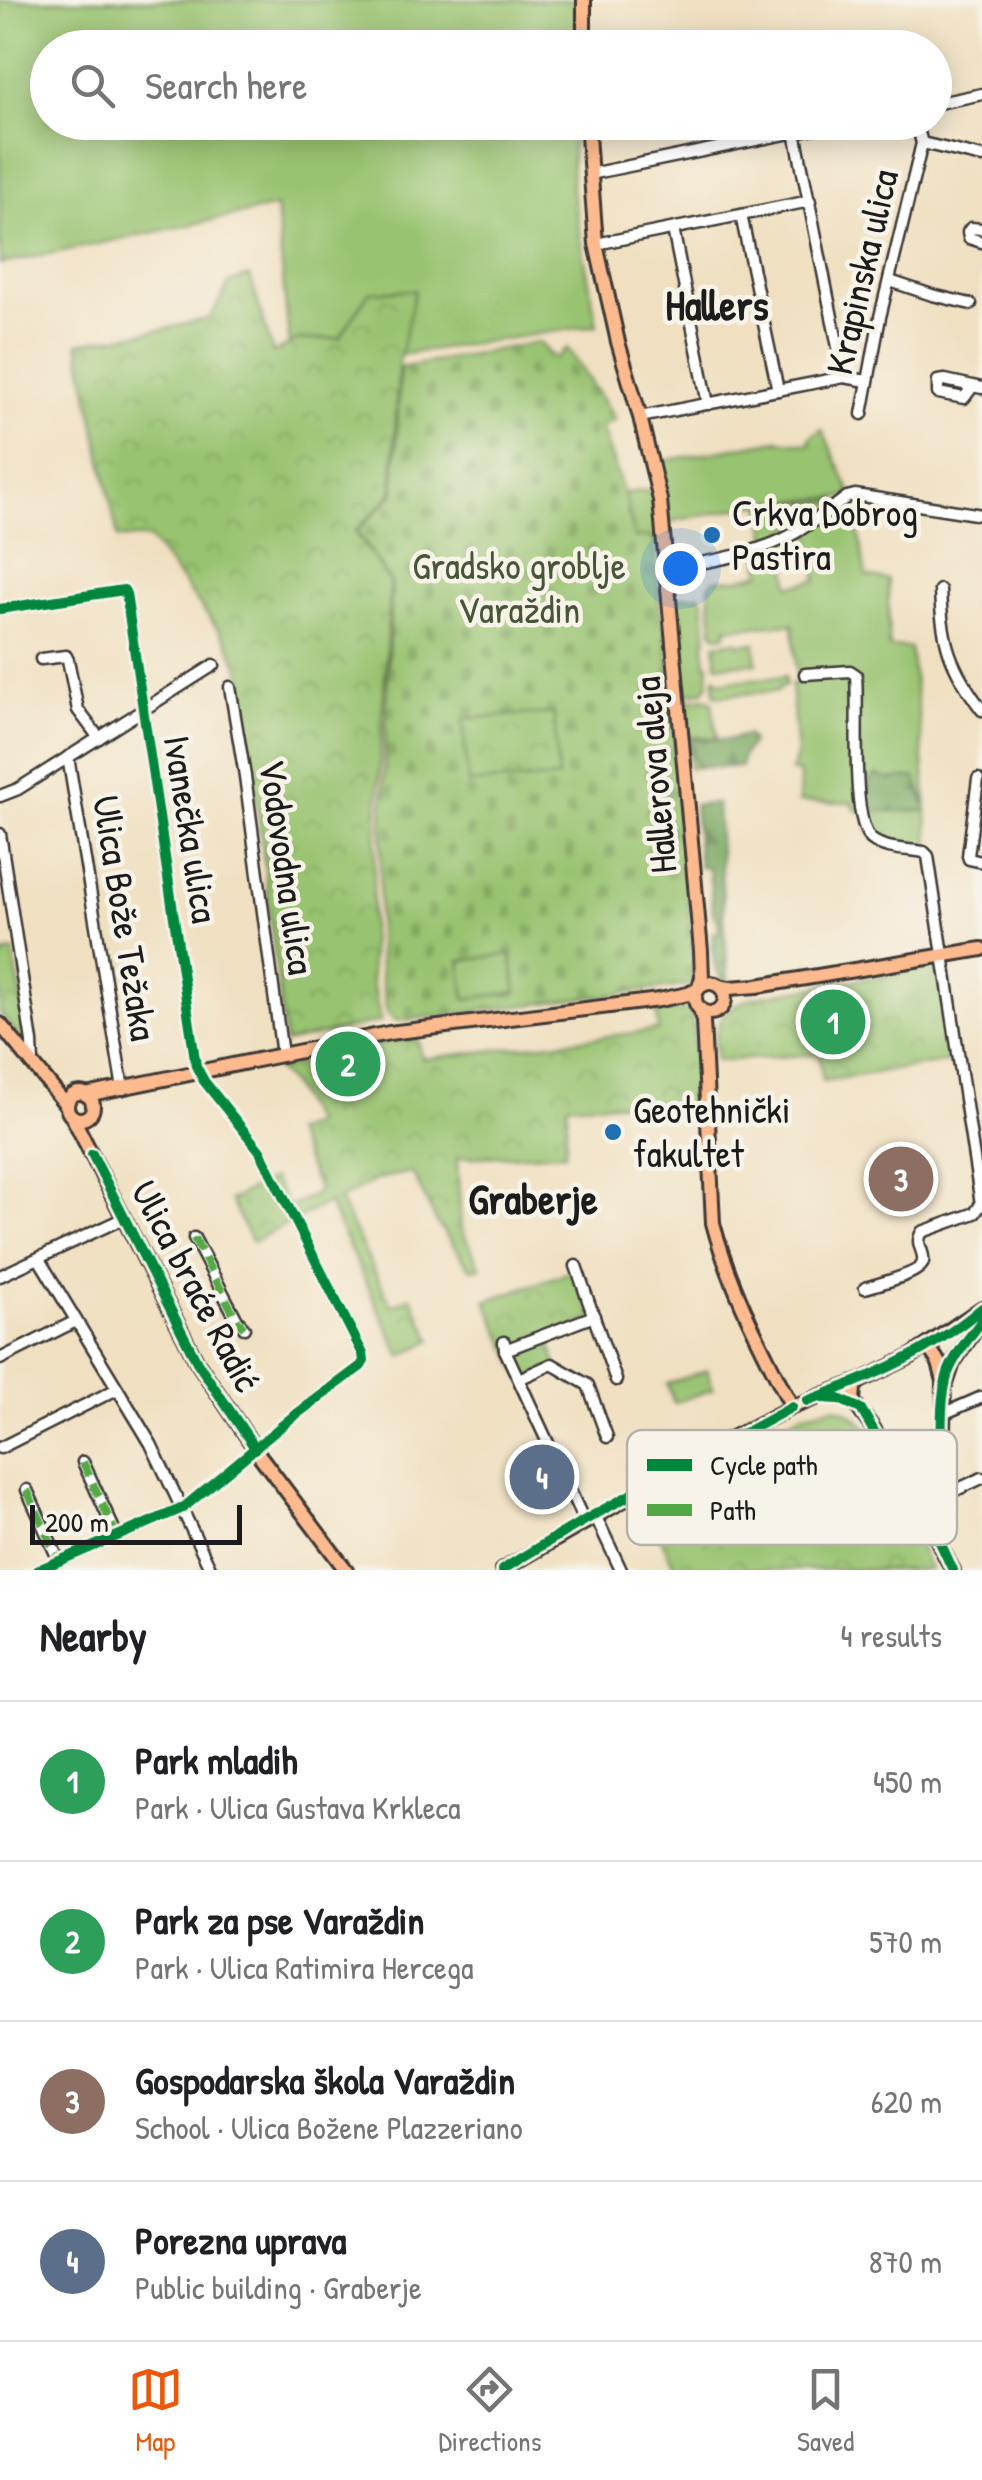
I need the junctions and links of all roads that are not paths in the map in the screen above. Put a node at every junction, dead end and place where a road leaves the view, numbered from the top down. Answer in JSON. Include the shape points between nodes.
{"nodes":[{"id":1,"x":584,"y":0,"type":"edge"},
{"id":2,"x":584,"y":30,"type":"edge"},
{"id":3,"x":982,"y":94,"type":"edge"},
{"id":4,"x":952,"y":100,"type":"edge"},
{"id":5,"x":588,"y":140,"type":"edge"},
{"id":6,"x":756,"y":140,"type":"edge"},
{"id":7,"x":797,"y":140,"type":"edge"},
{"id":8,"x":921,"y":140,"type":"edge"},
{"id":9,"x":922,"y":143,"type":"junction"},
{"id":10,"x":982,"y":156,"type":"edge"},
{"id":11,"x":590,"y":174,"type":"junction"},
{"id":12,"x":810,"y":202,"type":"junction"},
{"id":13,"x":741,"y":215,"type":"junction"},
{"id":14,"x":982,"y":228,"type":"edge"},
{"id":15,"x":673,"y":229,"type":"junction"},
{"id":16,"x":982,"y":242,"type":"edge"},
{"id":17,"x":596,"y":244,"type":"junction"},
{"id":18,"x":890,"y":281,"type":"junction"},
{"id":19,"x":971,"y":304,"type":"dead end"},
{"id":20,"x":844,"y":377,"type":"junction"},
{"id":21,"x":867,"y":381,"type":"junction"},
{"id":22,"x":778,"y":390,"type":"junction"},
{"id":23,"x":708,"y":404,"type":"junction"},
{"id":24,"x":862,"y":414,"type":"dead end"},
{"id":25,"x":640,"y":418,"type":"junction"},
{"id":26,"x":982,"y":515,"type":"edge"},
{"id":27,"x":667,"y":569,"type":"junction"},
{"id":28,"x":940,"y":590,"type":"dead end"},
{"id":29,"x":0,"y":609,"type":"edge"},
{"id":30,"x":41,"y":659,"type":"dead end"},
{"id":31,"x":214,"y":665,"type":"dead end"},
{"id":32,"x":805,"y":674,"type":"dead end"},
{"id":33,"x":230,"y":686,"type":"dead end"},
{"id":34,"x":143,"y":708,"type":"junction"},
{"id":35,"x":982,"y":710,"type":"edge"},
{"id":36,"x":99,"y":738,"type":"junction"},
{"id":37,"x":68,"y":756,"type":"junction"},
{"id":38,"x":978,"y":780,"type":"dead end"},
{"id":39,"x":0,"y":796,"type":"edge"},
{"id":40,"x":0,"y":834,"type":"edge"},
{"id":41,"x":982,"y":862,"type":"edge"},
{"id":42,"x":982,"y":949,"type":"edge"},
{"id":43,"x":701,"y":951,"type":"junction"},
{"id":44,"x":943,"y":956,"type":"junction"},
{"id":45,"x":717,"y":985,"type":"junction"},
{"id":46,"x":757,"y":986,"type":"junction"},
{"id":47,"x":698,"y":988,"type":"junction"},
{"id":48,"x":660,"y":1000,"type":"junction"},
{"id":49,"x":699,"y":1007,"type":"junction"},
{"id":50,"x":719,"y":1007,"type":"junction"},
{"id":51,"x":0,"y":1024,"type":"edge"},
{"id":52,"x":705,"y":1054,"type":"junction"},
{"id":53,"x":282,"y":1056,"type":"junction"},
{"id":54,"x":33,"y":1065,"type":"junction"},
{"id":55,"x":199,"y":1073,"type":"junction"},
{"id":56,"x":119,"y":1090,"type":"junction"},
{"id":57,"x":75,"y":1103,"type":"junction"},
{"id":58,"x":91,"y":1112,"type":"junction"},
{"id":59,"x":90,"y":1149,"type":"junction"},
{"id":60,"x":124,"y":1218,"type":"junction"},
{"id":61,"x":194,"y":1238,"type":"dead end"},
{"id":62,"x":39,"y":1259,"type":"junction"},
{"id":63,"x":576,"y":1266,"type":"dead end"},
{"id":64,"x":0,"y":1276,"type":"edge"},
{"id":65,"x":866,"y":1288,"type":"dead end"},
{"id":66,"x":982,"y":1308,"type":"edge"},
{"id":67,"x":594,"y":1316,"type":"junction"},
{"id":68,"x":982,"y":1320,"type":"edge"},
{"id":69,"x":76,"y":1321,"type":"junction"},
{"id":70,"x":244,"y":1328,"type":"dead end"},
{"id":71,"x":928,"y":1346,"type":"junction"},
{"id":72,"x":0,"y":1359,"type":"edge"},
{"id":73,"x":519,"y":1379,"type":"junction"},
{"id":74,"x":616,"y":1380,"type":"dead end"},
{"id":75,"x":860,"y":1381,"type":"junction"},
{"id":76,"x":117,"y":1389,"type":"junction"},
{"id":77,"x":944,"y":1396,"type":"junction"},
{"id":78,"x":982,"y":1397,"type":"edge"},
{"id":79,"x":807,"y":1401,"type":"junction"},
{"id":80,"x":792,"y":1408,"type":"junction"},
{"id":81,"x":860,"y":1409,"type":"junction"},
{"id":82,"x":943,"y":1414,"type":"junction"},
{"id":83,"x":748,"y":1430,"type":"edge"},
{"id":84,"x":872,"y":1430,"type":"edge"},
{"id":85,"x":942,"y":1430,"type":"edge"},
{"id":86,"x":607,"y":1437,"type":"dead end"},
{"id":87,"x":0,"y":1448,"type":"edge"},
{"id":88,"x":255,"y":1448,"type":"junction"},
{"id":89,"x":83,"y":1462,"type":"dead end"},
{"id":90,"x":982,"y":1478,"type":"edge"},
{"id":91,"x":957,"y":1489,"type":"edge"},
{"id":92,"x":27,"y":1490,"type":"dead end"},
{"id":93,"x":627,"y":1497,"type":"edge"},
{"id":94,"x":183,"y":1508,"type":"junction"},
{"id":95,"x":589,"y":1518,"type":"junction"},
{"id":96,"x":117,"y":1536,"type":"junction"},
{"id":97,"x":941,"y":1545,"type":"edge"},
{"id":98,"x":59,"y":1561,"type":"junction"},
{"id":99,"x":38,"y":1570,"type":"edge"},
{"id":100,"x":211,"y":1570,"type":"edge"},
{"id":101,"x":346,"y":1570,"type":"edge"},
{"id":102,"x":502,"y":1570,"type":"edge"},
{"id":103,"x":621,"y":1570,"type":"edge"},
{"id":104,"x":952,"y":1570,"type":"edge"}],
"edges":[{"from":1,"to":2,"type":"main road"},
{"from":3,"to":4,"type":"street"},
{"from":5,"to":11,"type":"main road","name":"Hallerova aleja"},
{"from":6,"to":11,"type":"street"},
{"from":7,"to":12,"type":"street"},
{"from":8,"to":9,"type":"street"},
{"from":9,"to":10,"type":"street"},
{"from":9,"to":18,"type":"street","name":"Krapinska ulica"},
{"from":11,"to":17,"type":"main road","name":"Hallerova aleja"},
{"from":12,"to":13,"type":"street"},
{"from":12,"to":20,"type":"street"},
{"from":13,"to":15,"type":"street"},
{"from":13,"to":22,"type":"street"},
{"from":14,"to":16,"type":"street","via":[[968,232]]},
{"from":15,"to":17,"type":"street"},
{"from":15,"to":23,"type":"street"},
{"from":17,"to":25,"type":"main road","name":"Hallerova aleja"},
{"from":18,"to":19,"type":"street"},
{"from":18,"to":21,"type":"street","name":"Krapinska ulica"},
{"from":20,"to":21,"type":"street"},
{"from":20,"to":22,"type":"street"},
{"from":21,"to":24,"type":"street","name":"Krapinska ulica"},
{"from":22,"to":23,"type":"street"},
{"from":23,"to":25,"type":"street"},
{"from":25,"to":27,"type":"main road","name":"Hallerova aleja","via":[[660,500]]},
{"from":26,"to":27,"type":"street","via":[[856,495],[771,544]]},
{"from":27,"to":43,"type":"main road","name":"Hallerova aleja"},
{"from":28,"to":35,"type":"street","via":[[948,652]]},
{"from":29,"to":34,"type":"street","name":"Ivanečka ulica","via":[[124,590]]},
{"from":30,"to":36,"type":"street","via":[[66,656],[78,710]]},
{"from":31,"to":34,"type":"street"},
{"from":32,"to":44,"type":"street","via":[[856,675],[864,827],[882,845],[928,856]]},
{"from":33,"to":53,"type":"street","name":"Vodovodna ulica"},
{"from":34,"to":36,"type":"street"},
{"from":34,"to":55,"type":"street","name":"Ivanečka ulica"},
{"from":36,"to":37,"type":"street"},
{"from":37,"to":39,"type":"street"},
{"from":37,"to":56,"type":"street","name":"Ulica Bože Težaka"},
{"from":38,"to":41,"type":"street","via":[[968,856]]},
{"from":40,"to":54,"type":"street"},
{"from":42,"to":44,"type":"main road"},
{"from":43,"to":45,"type":"main road","name":"Hallerova aleja"},
{"from":43,"to":47,"type":"main road","name":"Hallerova aleja"},
{"from":44,"to":46,"type":"main road"},
{"from":44,"to":65,"type":"street","via":[[981,1204],[974,1213],[922,1232],[921,1267]]},
{"from":45,"to":46,"type":"main road"},
{"from":45,"to":47,"type":"main road"},
{"from":45,"to":50,"type":"main road","via":[[724,994]]},
{"from":46,"to":50,"type":"main road"},
{"from":47,"to":48,"type":"main road"},
{"from":47,"to":49,"type":"main road"},
{"from":48,"to":49,"type":"main road"},
{"from":48,"to":53,"type":"main road","via":[[409,1030]]},
{"from":49,"to":50,"type":"main road"},
{"from":49,"to":52,"type":"main road"},
{"from":50,"to":52,"type":"main road"},
{"from":51,"to":54,"type":"main road"},
{"from":52,"to":80,"type":"main road","via":[[714,1224]]},
{"from":53,"to":55,"type":"main road"},
{"from":54,"to":57,"type":"main road"},
{"from":55,"to":56,"type":"main road"},
{"from":55,"to":88,"type":"street","via":[[260,1151],[363,1354],[361,1366]]},
{"from":56,"to":57,"type":"main road"},
{"from":56,"to":58,"type":"main road"},
{"from":57,"to":58,"type":"main road","via":[[92,1103]]},
{"from":57,"to":58,"type":"main road","via":[[80,1119]]},
{"from":57,"to":59,"type":"main road","name":"Ulica braće Radić"},
{"from":58,"to":59,"type":"main road","name":"Ulica braće Radić"},
{"from":59,"to":60,"type":"main road","name":"Ulica braće Radić"},
{"from":60,"to":62,"type":"street"},
{"from":60,"to":88,"type":"main road","name":"Ulica braće Radić","via":[[197,1362]]},
{"from":61,"to":70,"type":"street"},
{"from":62,"to":64,"type":"street"},
{"from":62,"to":69,"type":"street"},
{"from":63,"to":67,"type":"street"},
{"from":66,"to":71,"type":"main road"},
{"from":67,"to":73,"type":"street","via":[[505,1346]]},
{"from":67,"to":74,"type":"street"},
{"from":68,"to":77,"type":"main road","via":[[948,1373]]},
{"from":69,"to":72,"type":"street"},
{"from":69,"to":76,"type":"street"},
{"from":71,"to":75,"type":"main road"},
{"from":71,"to":77,"type":"main road","via":[[942,1369]]},
{"from":73,"to":86,"type":"street","via":[[552,1364],[588,1385]]},
{"from":73,"to":95,"type":"street"},
{"from":75,"to":79,"type":"main road"},
{"from":75,"to":81,"type":"main road","via":[[852,1396]]},
{"from":76,"to":87,"type":"street"},
{"from":76,"to":94,"type":"street"},
{"from":77,"to":82,"type":"main road"},
{"from":78,"to":82,"type":"street"},
{"from":79,"to":80,"type":"main road"},
{"from":79,"to":81,"type":"main road","via":[[839,1399]]},
{"from":80,"to":83,"type":"main road"},
{"from":81,"to":84,"type":"main road"},
{"from":82,"to":85,"type":"main road"},
{"from":88,"to":94,"type":"street"},
{"from":88,"to":101,"type":"main road","name":"Ulica braće Radić"},
{"from":89,"to":96,"type":"street"},
{"from":90,"to":91,"type":"street"},
{"from":92,"to":98,"type":"street"},
{"from":93,"to":95,"type":"main road"},
{"from":94,"to":96,"type":"street"},
{"from":94,"to":100,"type":"street"},
{"from":95,"to":102,"type":"main road"},
{"from":95,"to":103,"type":"street"},
{"from":96,"to":98,"type":"street"},
{"from":97,"to":104,"type":"main road"},
{"from":98,"to":99,"type":"street"}]}
